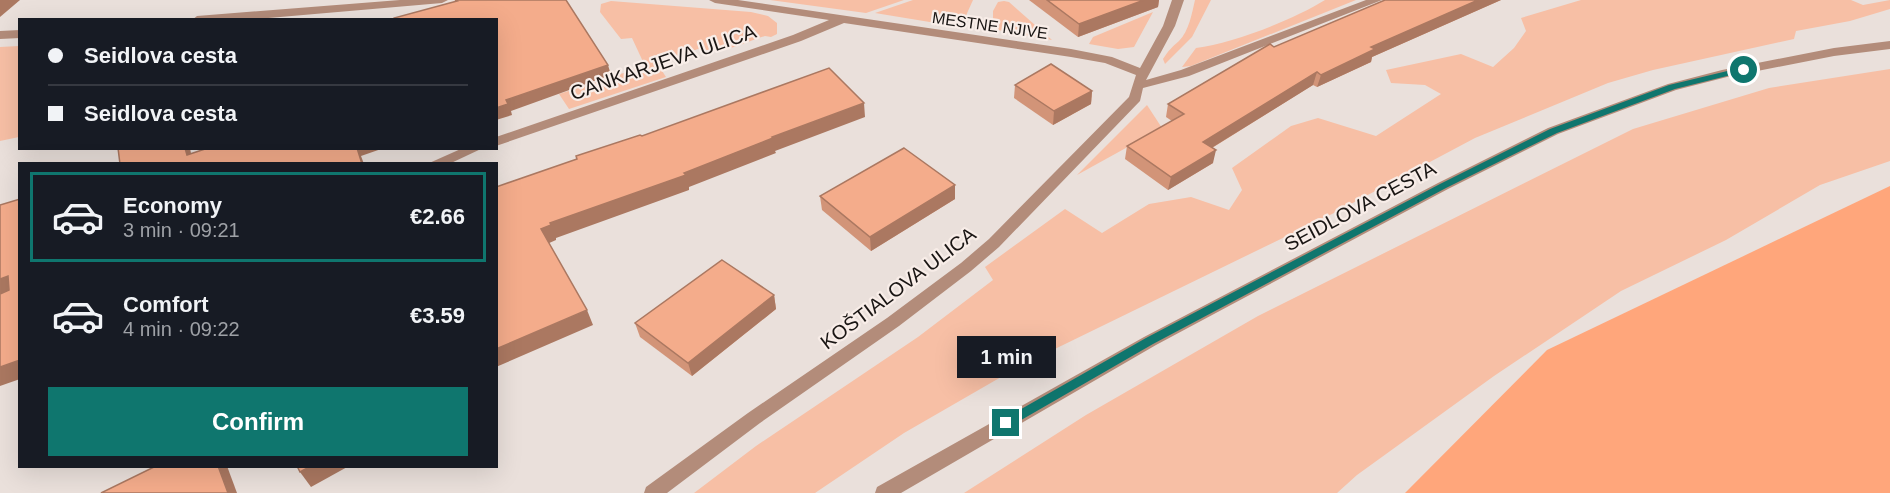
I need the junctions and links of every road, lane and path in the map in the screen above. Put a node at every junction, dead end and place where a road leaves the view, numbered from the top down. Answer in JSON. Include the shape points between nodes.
{"nodes":[{"id":1,"x":442,"y":0,"type":"edge"},
{"id":2,"x":715,"y":0,"type":"edge"},
{"id":3,"x":1179,"y":0,"type":"edge"},
{"id":4,"x":1376,"y":0,"type":"edge"},
{"id":5,"x":222,"y":18,"type":"edge"},
{"id":6,"x":843,"y":19,"type":"junction"},
{"id":7,"x":18,"y":34,"type":"edge"},
{"id":8,"x":0,"y":35,"type":"edge"},
{"id":9,"x":1890,"y":45,"type":"edge"},
{"id":10,"x":1140,"y":79,"type":"junction"},
{"id":11,"x":498,"y":141,"type":"edge"},
{"id":12,"x":472,"y":150,"type":"edge"},
{"id":13,"x":439,"y":162,"type":"edge"},
{"id":14,"x":653,"y":493,"type":"edge"},
{"id":15,"x":884,"y":493,"type":"edge"}],
"edges":[{"from":1,"to":5,"type":"street"},
{"from":2,"to":6,"type":"street","name":"MESTNE NJIVE"},
{"from":3,"to":10,"type":"street"},
{"from":4,"to":10,"type":"street","via":[[1185,73]]},
{"from":6,"to":10,"type":"street","name":"MESTNE NJIVE","via":[[1108,60]]},
{"from":6,"to":11,"type":"street","name":"CANKARJEVA ULICA"},
{"from":7,"to":8,"type":"street"},
{"from":9,"to":15,"type":"street","name":"SEIDLOVA CESTA","via":[[1834,52],[1705,79],[1554,131],[1150,341]]},
{"from":10,"to":14,"type":"street","name":"KOŠTIALOVA ULICA","via":[[1135,98],[966,267]]},
{"from":12,"to":13,"type":"street"}]}
